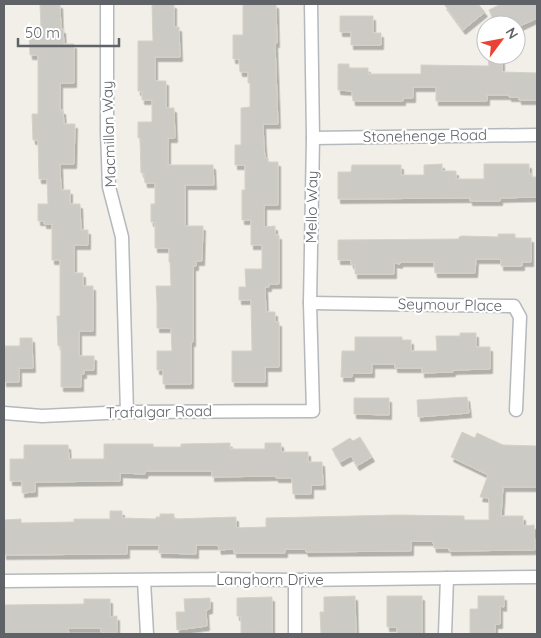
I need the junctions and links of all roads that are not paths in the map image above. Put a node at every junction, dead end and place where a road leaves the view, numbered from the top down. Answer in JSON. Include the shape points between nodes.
{"nodes":[{"id":1,"x":107,"y":4,"type":"edge"},
{"id":2,"x":311,"y":4,"type":"edge"},
{"id":3,"x":537,"y":135,"type":"edge"},
{"id":4,"x":313,"y":138,"type":"junction"},
{"id":5,"x":310,"y":303,"type":"junction"},
{"id":6,"x":516,"y":410,"type":"dead end"},
{"id":7,"x":314,"y":411,"type":"joint"},
{"id":8,"x":127,"y":412,"type":"junction"},
{"id":9,"x":4,"y":413,"type":"edge"},
{"id":10,"x":447,"y":578,"type":"junction"},
{"id":11,"x":537,"y":578,"type":"edge"},
{"id":12,"x":295,"y":580,"type":"junction"},
{"id":13,"x":4,"y":581,"type":"edge"},
{"id":14,"x":144,"y":581,"type":"junction"},
{"id":15,"x":147,"y":634,"type":"edge"},
{"id":16,"x":295,"y":634,"type":"edge"},
{"id":17,"x":444,"y":634,"type":"edge"}],
"edges":[{"from":1,"to":8,"type":"street","name":"Macmillan Way","via":[[109,187],[122,237]]},
{"from":2,"to":4,"type":"street","name":"Mello Way"},
{"from":3,"to":4,"type":"street","name":"Stonehenge Road"},
{"from":4,"to":5,"type":"street","name":"Mello Way"},
{"from":5,"to":6,"type":"street","name":"Seymour Place","via":[[514,306],[520,318]]},
{"from":5,"to":7,"type":"street","name":"Mello Way"},
{"from":7,"to":8,"type":"street","name":"Trafalgar Road"},
{"from":8,"to":9,"type":"street","name":"Trafalgar Road","via":[[42,416]]},
{"from":10,"to":11,"type":"street","name":"Langhorn Drive"},
{"from":10,"to":12,"type":"street","name":"Langhorn Drive"},
{"from":10,"to":17,"type":"street"},
{"from":12,"to":14,"type":"street","name":"Langhorn Drive"},
{"from":12,"to":16,"type":"street"},
{"from":13,"to":14,"type":"street","name":"Langhorn Drive"},
{"from":14,"to":15,"type":"street"}]}
